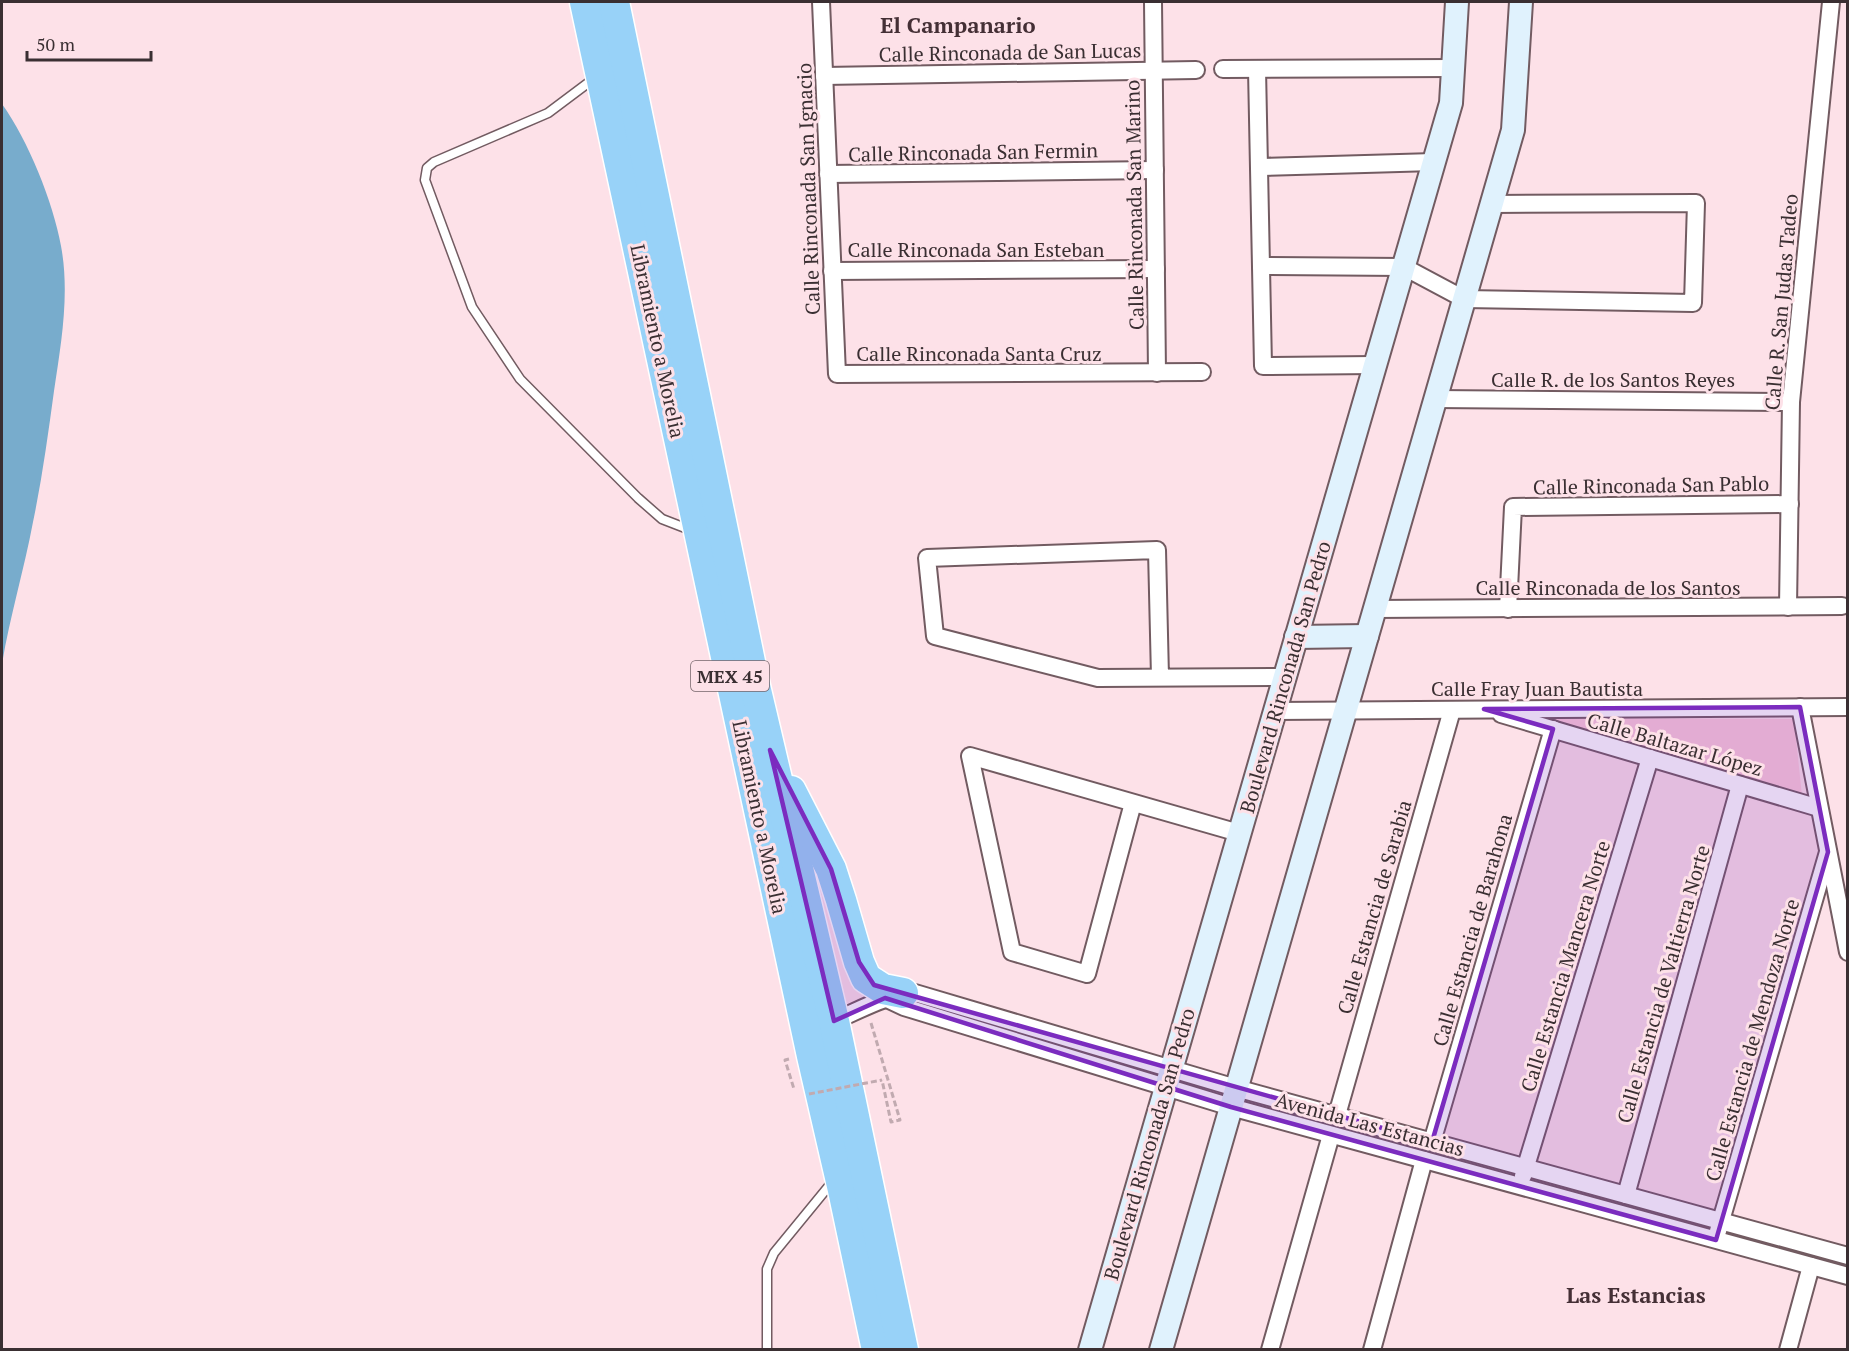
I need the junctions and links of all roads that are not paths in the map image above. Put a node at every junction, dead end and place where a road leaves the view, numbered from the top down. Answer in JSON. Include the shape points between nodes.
{"nodes":[{"id":1,"x":585,"y":2,"type":"edge"},
{"id":2,"x":614,"y":2,"type":"edge"},
{"id":3,"x":821,"y":2,"type":"edge"},
{"id":4,"x":1153,"y":2,"type":"edge"},
{"id":5,"x":1457,"y":2,"type":"edge"},
{"id":6,"x":1521,"y":2,"type":"edge"},
{"id":7,"x":1831,"y":2,"type":"edge"},
{"id":8,"x":1454,"y":68,"type":"junction"},
{"id":9,"x":1223,"y":69,"type":"dead end"},
{"id":10,"x":1257,"y":69,"type":"junction"},
{"id":11,"x":1196,"y":70,"type":"dead end"},
{"id":12,"x":1154,"y":71,"type":"junction"},
{"id":13,"x":601,"y":74,"type":"junction"},
{"id":14,"x":824,"y":76,"type":"junction"},
{"id":15,"x":1434,"y":162,"type":"junction"},
{"id":16,"x":1259,"y":167,"type":"junction"},
{"id":17,"x":1155,"y":170,"type":"junction"},
{"id":18,"x":828,"y":174,"type":"junction"},
{"id":19,"x":1492,"y":204,"type":"junction"},
{"id":20,"x":1261,"y":266,"type":"junction"},
{"id":21,"x":1404,"y":267,"type":"junction"},
{"id":22,"x":1156,"y":269,"type":"junction"},
{"id":23,"x":832,"y":271,"type":"junction"},
{"id":24,"x":1464,"y":299,"type":"junction"},
{"id":25,"x":1376,"y":365,"type":"junction"},
{"id":26,"x":1202,"y":372,"type":"dead end"},
{"id":27,"x":1157,"y":373,"type":"junction"},
{"id":28,"x":837,"y":374,"type":"joint"},
{"id":29,"x":1435,"y":399,"type":"junction"},
{"id":30,"x":1791,"y":402,"type":"junction"},
{"id":31,"x":1790,"y":504,"type":"junction"},
{"id":32,"x":700,"y":533,"type":"junction"},
{"id":33,"x":1842,"y":606,"type":"dead end"},
{"id":34,"x":1788,"y":607,"type":"junction"},
{"id":35,"x":1374,"y":609,"type":"junction"},
{"id":36,"x":1508,"y":609,"type":"junction"},
{"id":37,"x":1367,"y":636,"type":"junction"},
{"id":38,"x":1296,"y":637,"type":"junction"},
{"id":39,"x":1285,"y":676,"type":"junction"},
{"id":40,"x":1160,"y":677,"type":"junction"},
{"id":41,"x":1848,"y":706,"type":"edge"},
{"id":42,"x":1800,"y":707,"type":"junction"},
{"id":43,"x":1484,"y":709,"type":"junction"},
{"id":44,"x":1345,"y":710,"type":"junction"},
{"id":45,"x":1452,"y":710,"type":"junction"},
{"id":46,"x":1275,"y":711,"type":"junction"},
{"id":47,"x":1553,"y":729,"type":"junction"},
{"id":48,"x":770,"y":750,"type":"junction"},
{"id":49,"x":1650,"y":758,"type":"junction"},
{"id":50,"x":1740,"y":785,"type":"junction"},
{"id":51,"x":1133,"y":803,"type":"junction"},
{"id":52,"x":1820,"y":808,"type":"junction"},
{"id":53,"x":1239,"y":833,"type":"junction"},
{"id":54,"x":1828,"y":852,"type":"junction"},
{"id":55,"x":1848,"y":952,"type":"edge"},
{"id":56,"x":895,"y":996,"type":"junction"},
{"id":57,"x":834,"y":1021,"type":"junction"},
{"id":58,"x":1168,"y":1078,"type":"junction"},
{"id":59,"x":1233,"y":1097,"type":"junction"},
{"id":60,"x":1336,"y":1115,"type":"junction"},
{"id":61,"x":1331,"y":1134,"type":"junction"},
{"id":62,"x":1432,"y":1142,"type":"junction"},
{"id":63,"x":1424,"y":1160,"type":"junction"},
{"id":64,"x":1526,"y":1167,"type":"junction"},
{"id":65,"x":839,"y":1174,"type":"junction"},
{"id":66,"x":1520,"y":1186,"type":"junction"},
{"id":67,"x":1626,"y":1195,"type":"junction"},
{"id":68,"x":1721,"y":1221,"type":"junction"},
{"id":69,"x":1716,"y":1240,"type":"junction"},
{"id":70,"x":1848,"y":1256,"type":"edge"},
{"id":71,"x":1811,"y":1266,"type":"junction"},
{"id":72,"x":1848,"y":1276,"type":"edge"},
{"id":73,"x":767,"y":1350,"type":"edge"},
{"id":74,"x":877,"y":1350,"type":"edge"},
{"id":75,"x":903,"y":1350,"type":"edge"},
{"id":76,"x":1090,"y":1350,"type":"edge"},
{"id":77,"x":1161,"y":1350,"type":"edge"},
{"id":78,"x":1270,"y":1350,"type":"edge"},
{"id":79,"x":1372,"y":1350,"type":"edge"},
{"id":80,"x":1788,"y":1350,"type":"edge"}],
"edges":[{"from":1,"to":13,"type":"highway","name":"Libramiento a Morelia","number":"MEX 45"},
{"from":2,"to":48,"type":"highway","name":"Libramiento a Morelia","number":"MEX 45"},
{"from":3,"to":14,"type":"street","name":"Calle Rinconada San Ignacio"},
{"from":4,"to":12,"type":"street","name":"Calle Rinconada San Marino"},
{"from":5,"to":8,"type":"street","name":"Boulevard Rinconada San Pedro"},
{"from":6,"to":19,"type":"street","via":[[1513,130]]},
{"from":7,"to":30,"type":"street","name":"Calle R. San Judas Tadeo"},
{"from":8,"to":10,"type":"street"},
{"from":8,"to":15,"type":"street","name":"Boulevard Rinconada San Pedro","via":[[1451,103]]},
{"from":9,"to":10,"type":"street"},
{"from":10,"to":16,"type":"street"},
{"from":11,"to":12,"type":"street","name":"Calle Rinconada de San Lucas"},
{"from":12,"to":14,"type":"street","name":"Calle Rinconada de San Lucas"},
{"from":12,"to":17,"type":"street","name":"Calle Rinconada San Marino"},
{"from":13,"to":32,"type":"highway","name":"Libramiento a Morelia","number":"MEX 45"},
{"from":13,"to":32,"type":"lane","via":[[548,113],[434,162],[427,168],[425,180],[472,308],[520,379],[662,519]]},
{"from":14,"to":18,"type":"street","name":"Calle Rinconada San Ignacio"},
{"from":15,"to":16,"type":"street"},
{"from":15,"to":21,"type":"street","name":"Boulevard Rinconada San Pedro"},
{"from":16,"to":20,"type":"street"},
{"from":17,"to":18,"type":"street","name":"Calle Rinconada San Fermin"},
{"from":17,"to":22,"type":"street","name":"Calle Rinconada San Marino"},
{"from":18,"to":23,"type":"street","name":"Calle Rinconada San Ignacio"},
{"from":19,"to":24,"type":"street"},
{"from":19,"to":24,"type":"street","via":[[1696,203],[1693,303]]},
{"from":20,"to":21,"type":"street"},
{"from":20,"to":25,"type":"street","via":[[1263,366]]},
{"from":21,"to":24,"type":"street"},
{"from":21,"to":25,"type":"street","name":"Boulevard Rinconada San Pedro"},
{"from":22,"to":23,"type":"street","name":"Calle Rinconada San Esteban"},
{"from":22,"to":27,"type":"street","name":"Calle Rinconada San Marino"},
{"from":23,"to":28,"type":"street","name":"Calle Rinconada San Ignacio"},
{"from":24,"to":29,"type":"street"},
{"from":25,"to":38,"type":"street","name":"Boulevard Rinconada San Pedro"},
{"from":26,"to":27,"type":"street","name":"Calle Rinconada Santa Cruz"},
{"from":27,"to":28,"type":"street","name":"Calle Rinconada Santa Cruz"},
{"from":29,"to":30,"type":"street","name":"Calle R. de los Santos Reyes"},
{"from":29,"to":35,"type":"street"},
{"from":30,"to":31,"type":"street","name":"Calle R. San Judas Tadeo"},
{"from":31,"to":34,"type":"street","name":"Calle R. San Judas Tadeo"},
{"from":31,"to":36,"type":"street","name":"Calle Rinconada San Pablo","via":[[1513,507]]},
{"from":32,"to":65,"type":"highway","name":"Libramiento a Morelia","number":"MEX 45"},
{"from":33,"to":34,"type":"street","name":"Calle Rinconada de los Santos"},
{"from":34,"to":36,"type":"street","name":"Calle Rinconada de los Santos"},
{"from":35,"to":36,"type":"street","name":"Calle Rinconada de los Santos"},
{"from":35,"to":37,"type":"street"},
{"from":37,"to":38,"type":"street"},
{"from":37,"to":44,"type":"street"},
{"from":38,"to":39,"type":"street","name":"Boulevard Rinconada San Pedro"},
{"from":39,"to":40,"type":"street"},
{"from":39,"to":46,"type":"street","name":"Boulevard Rinconada San Pedro"},
{"from":40,"to":40,"type":"street","via":[[1098,678],[935,636],[927,558],[1157,550]]},
{"from":41,"to":42,"type":"street","name":"Calle Fray Juan Bautista"},
{"from":42,"to":43,"type":"street","name":"Calle Fray Juan Bautista"},
{"from":42,"to":52,"type":"street"},
{"from":43,"to":45,"type":"street","name":"Calle Fray Juan Bautista"},
{"from":43,"to":47,"type":"street","name":"Calle Baltazar López"},
{"from":44,"to":45,"type":"street","name":"Calle Fray Juan Bautista"},
{"from":44,"to":46,"type":"street","name":"Calle Fray Juan Bautista"},
{"from":44,"to":59,"type":"street"},
{"from":45,"to":60,"type":"street","name":"Calle Estancia de Sarabia"},
{"from":46,"to":53,"type":"street","name":"Boulevard Rinconada San Pedro"},
{"from":47,"to":49,"type":"street","name":"Calle Baltazar López"},
{"from":47,"to":62,"type":"street","name":"Calle Estancia de Barahona"},
{"from":48,"to":56,"type":"highway","via":[[831,869],[866,978]]},
{"from":48,"to":57,"type":"highway","name":"Libramiento a Morelia","number":"MEX 45"},
{"from":49,"to":50,"type":"street","name":"Calle Baltazar López"},
{"from":49,"to":64,"type":"street","name":"Calle Estancia Mancera Norte"},
{"from":50,"to":52,"type":"street","name":"Calle Baltazar López"},
{"from":50,"to":67,"type":"street","name":"Calle Estancia de Valtierra Norte"},
{"from":51,"to":51,"type":"street","via":[[970,756],[1012,952],[1087,974]]},
{"from":51,"to":53,"type":"street"},
{"from":52,"to":54,"type":"street"},
{"from":53,"to":58,"type":"street","name":"Boulevard Rinconada San Pedro"},
{"from":54,"to":55,"type":"street"},
{"from":54,"to":68,"type":"street","name":"Calle Estancia de Mendoza Norte"},
{"from":56,"to":57,"type":"street"},
{"from":56,"to":58,"type":"street","name":"Avenida Las Estancias","via":[[915,993]]},
{"from":57,"to":75,"type":"highway","name":"Libramiento a Morelia","number":"MEX 45"},
{"from":58,"to":59,"type":"street","name":"Avenida Las Estancias"},
{"from":58,"to":76,"type":"street","name":"Boulevard Rinconada San Pedro"},
{"from":59,"to":60,"type":"street","name":"Avenida Las Estancias"},
{"from":59,"to":61,"type":"street","name":"Avenida Las Estancias"},
{"from":59,"to":77,"type":"street"},
{"from":60,"to":62,"type":"street","name":"Avenida Las Estancias"},
{"from":61,"to":63,"type":"street","name":"Avenida Las Estancias"},
{"from":61,"to":78,"type":"street"},
{"from":62,"to":64,"type":"street","name":"Avenida Las Estancias"},
{"from":63,"to":66,"type":"street","name":"Avenida Las Estancias"},
{"from":63,"to":79,"type":"street"},
{"from":64,"to":66,"type":"street","name":"Calle Estancia Mancera Norte"},
{"from":64,"to":67,"type":"street","name":"Avenida Las Estancias"},
{"from":65,"to":73,"type":"lane","via":[[774,1253],[767,1269]]},
{"from":65,"to":74,"type":"highway","name":"Libramiento a Morelia","number":"MEX 45"},
{"from":66,"to":69,"type":"street","name":"Avenida Las Estancias"},
{"from":67,"to":68,"type":"street","name":"Avenida Las Estancias"},
{"from":68,"to":69,"type":"street","name":"Calle Estancia de Mendoza Norte"},
{"from":68,"to":70,"type":"street","name":"Avenida Las Estancias"},
{"from":69,"to":71,"type":"street","name":"Avenida Las Estancias"},
{"from":71,"to":72,"type":"street","name":"Avenida Las Estancias"},
{"from":71,"to":80,"type":"street"}]}
